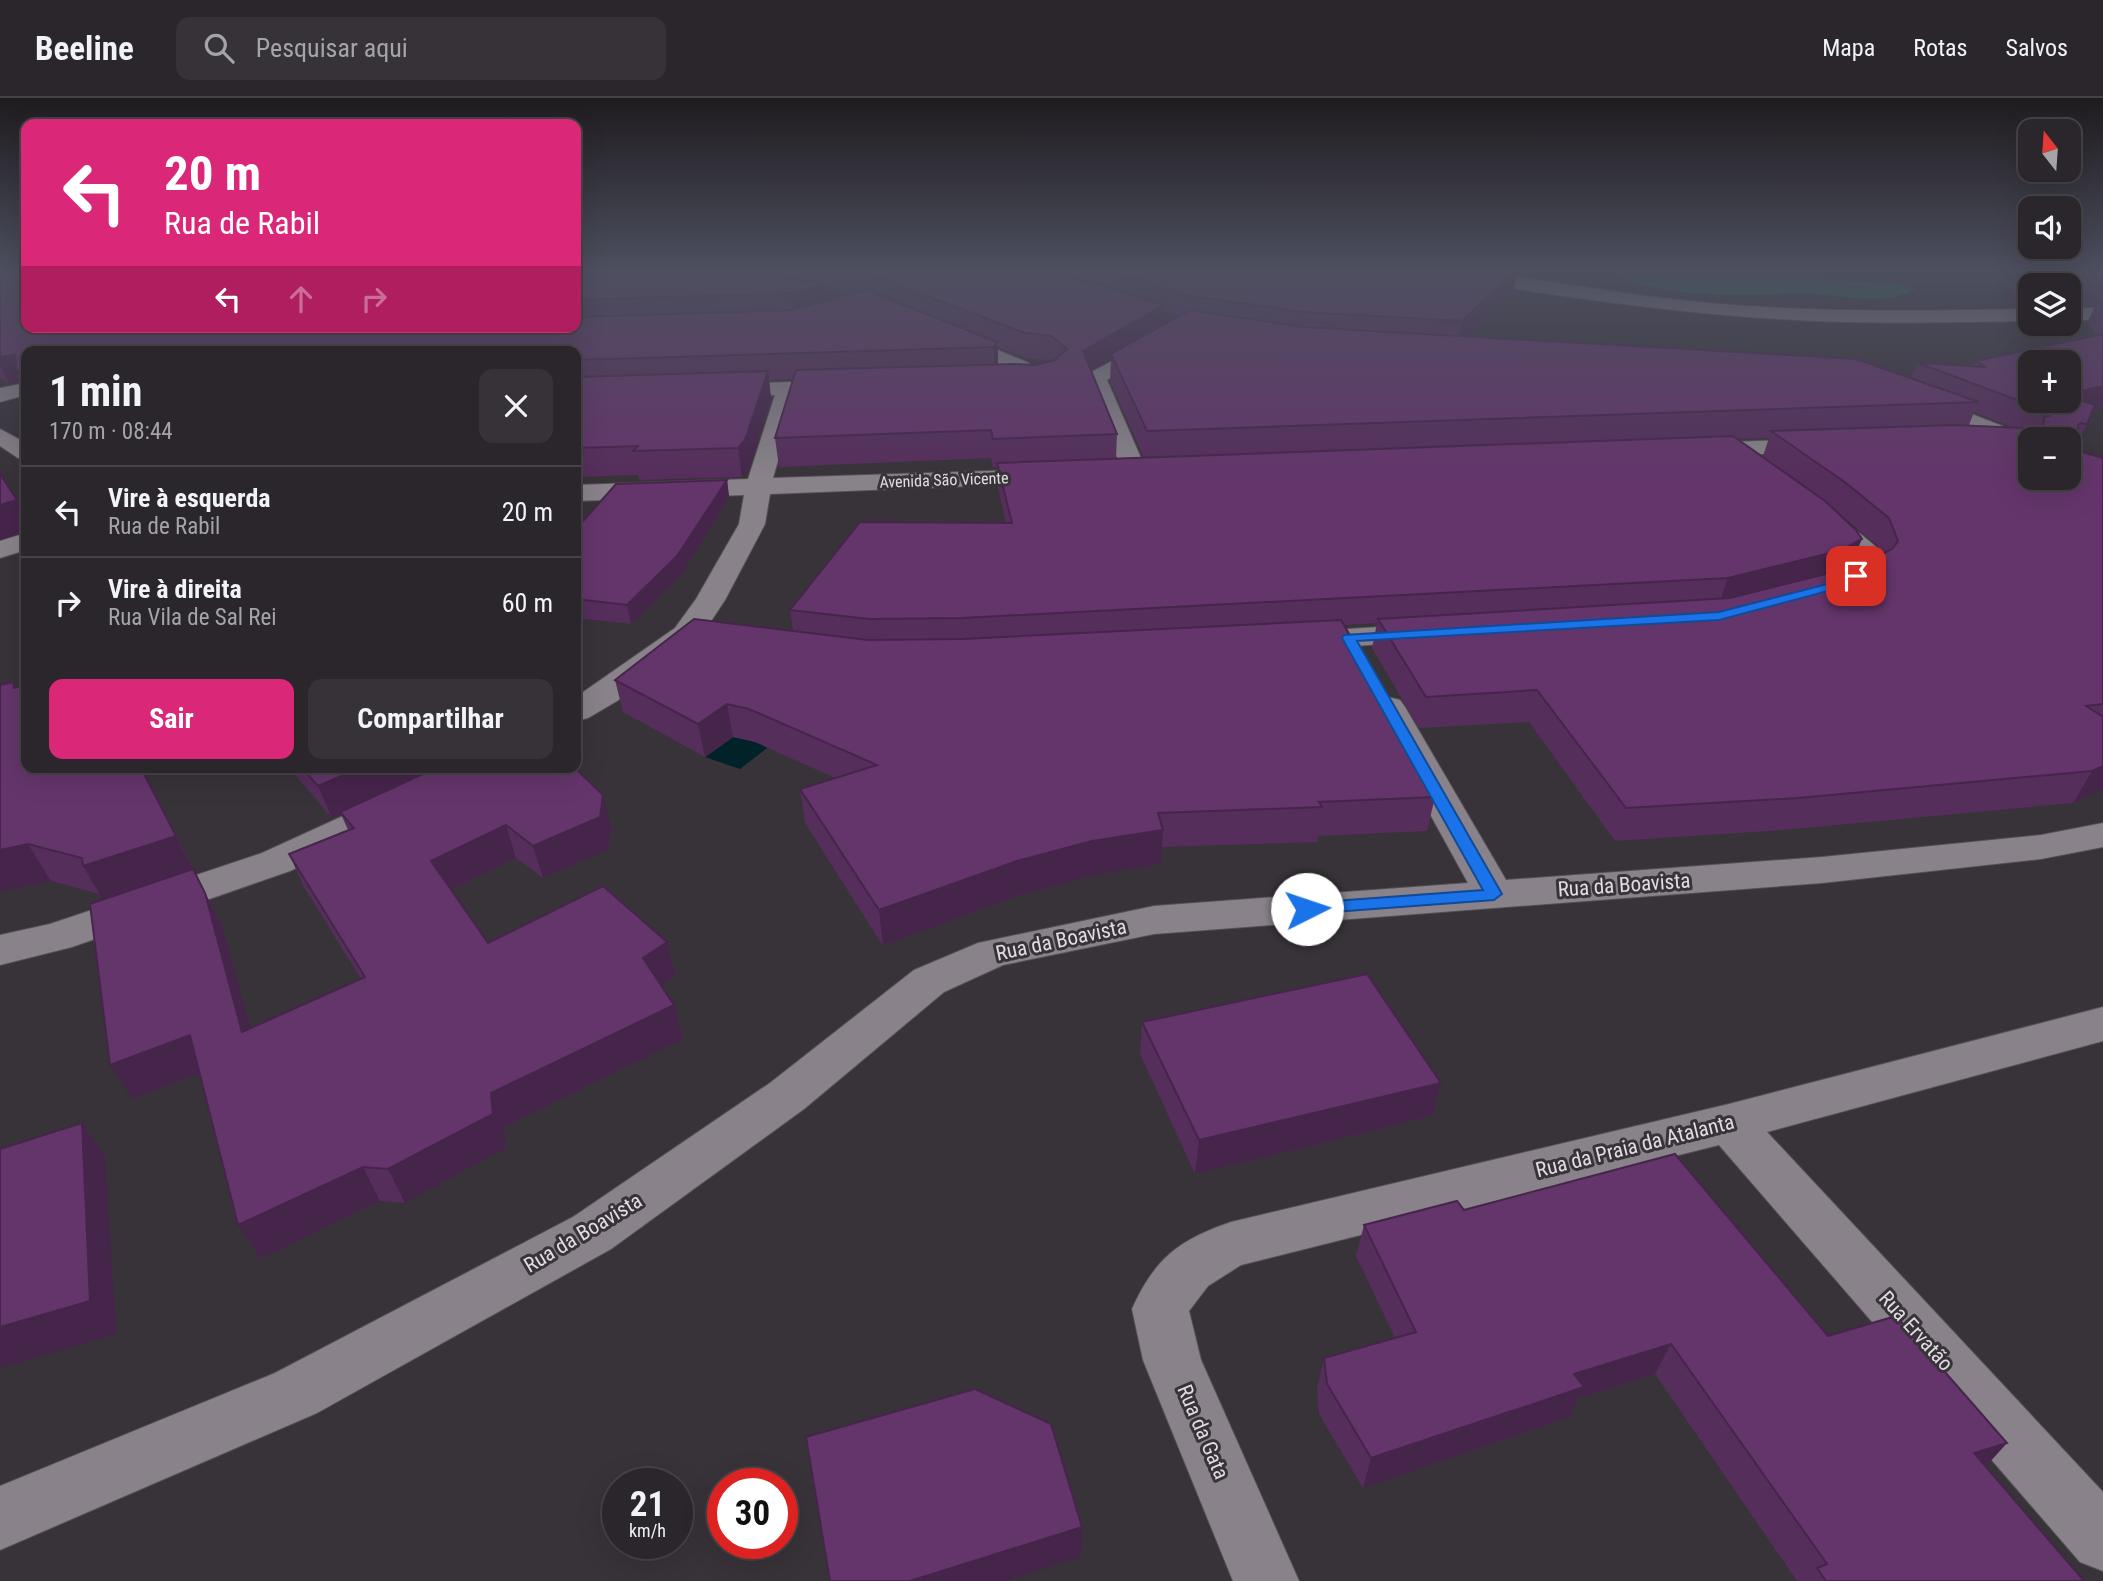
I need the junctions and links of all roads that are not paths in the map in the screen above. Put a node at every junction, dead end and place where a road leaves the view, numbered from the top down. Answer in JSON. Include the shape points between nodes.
{"nodes":[{"id":1,"x":951,"y":339,"type":"edge"},
{"id":2,"x":1162,"y":339,"type":"edge"},
{"id":3,"x":1023,"y":376,"type":"edge"},
{"id":4,"x":868,"y":385,"type":"edge"},
{"id":5,"x":788,"y":388,"type":"junction"},
{"id":6,"x":21,"y":390,"type":"edge"},
{"id":7,"x":695,"y":390,"type":"edge"},
{"id":8,"x":0,"y":395,"type":"edge"},
{"id":9,"x":1904,"y":395,"type":"edge"},
{"id":10,"x":0,"y":436,"type":"edge"},
{"id":11,"x":1954,"y":440,"type":"edge"},
{"id":12,"x":1837,"y":445,"type":"edge"},
{"id":13,"x":1732,"y":449,"type":"junction"},
{"id":14,"x":21,"y":450,"type":"edge"},
{"id":15,"x":1678,"y":450,"type":"edge"},
{"id":16,"x":1163,"y":471,"type":"edge"},
{"id":17,"x":1135,"y":472,"type":"junction"},
{"id":18,"x":1108,"y":473,"type":"edge"},
{"id":19,"x":1080,"y":475,"type":"edge"},
{"id":20,"x":758,"y":487,"type":"junction"},
{"id":21,"x":581,"y":493,"type":"edge"},
{"id":22,"x":21,"y":543,"type":"edge"},
{"id":23,"x":0,"y":550,"type":"edge"},
{"id":24,"x":1799,"y":595,"type":"edge"},
{"id":25,"x":1457,"y":632,"type":"edge"},
{"id":26,"x":1348,"y":638,"type":"junction"},
{"id":27,"x":1265,"y":643,"type":"edge"},
{"id":28,"x":581,"y":708,"type":"edge"},
{"id":29,"x":467,"y":773,"type":"edge"},
{"id":30,"x":2103,"y":835,"type":"edge"},
{"id":31,"x":1494,"y":894,"type":"junction"},
{"id":32,"x":0,"y":950,"type":"edge"},
{"id":33,"x":2103,"y":1024,"type":"edge"},
{"id":34,"x":1729,"y":1123,"type":"junction"},
{"id":35,"x":1174,"y":1281,"type":"joint"},
{"id":36,"x":0,"y":1518,"type":"edge"},
{"id":37,"x":2103,"y":1539,"type":"edge"},
{"id":38,"x":1266,"y":1581,"type":"edge"}],
"edges":[{"from":1,"to":3,"type":"street"},
{"from":2,"to":17,"type":"street","via":[[1084,378]]},
{"from":4,"to":5,"type":"street"},
{"from":5,"to":7,"type":"street"},
{"from":5,"to":20,"type":"street"},
{"from":6,"to":8,"type":"street"},
{"from":9,"to":11,"type":"street","via":[[2025,443]]},
{"from":10,"to":14,"type":"street"},
{"from":12,"to":13,"type":"street"},
{"from":13,"to":15,"type":"street"},
{"from":13,"to":24,"type":"street","via":[[1865,552],[1870,568],[1843,584]]},
{"from":16,"to":17,"type":"street"},
{"from":17,"to":18,"type":"street"},
{"from":19,"to":20,"type":"street","name":"Avenida São Vicente"},
{"from":20,"to":21,"type":"street","name":"Avenida São Vicente"},
{"from":20,"to":28,"type":"street","via":[[751,524],[699,637]]},
{"from":22,"to":23,"type":"street"},
{"from":25,"to":26,"type":"street"},
{"from":26,"to":27,"type":"street"},
{"from":26,"to":31,"type":"street"},
{"from":29,"to":32,"type":"street","via":[[276,862],[57,937]]},
{"from":30,"to":31,"type":"street","name":"Rua da Boavista","via":[[2041,848],[1822,870]]},
{"from":31,"to":36,"type":"street","name":"Rua da Boavista","via":[[1154,920],[993,953],[929,981],[787,1096],[592,1233],[296,1393]]},
{"from":33,"to":34,"type":"street","name":"Rua da Praia da Atalanta"},
{"from":34,"to":35,"type":"street","name":"Rua da Praia da Atalanta","via":[[1231,1245],[1197,1260]]},
{"from":34,"to":37,"type":"street","name":"Rua Ervatão"},
{"from":35,"to":38,"type":"street","name":"Rua da Gata","via":[[1160,1309],[1172,1360]]}]}
